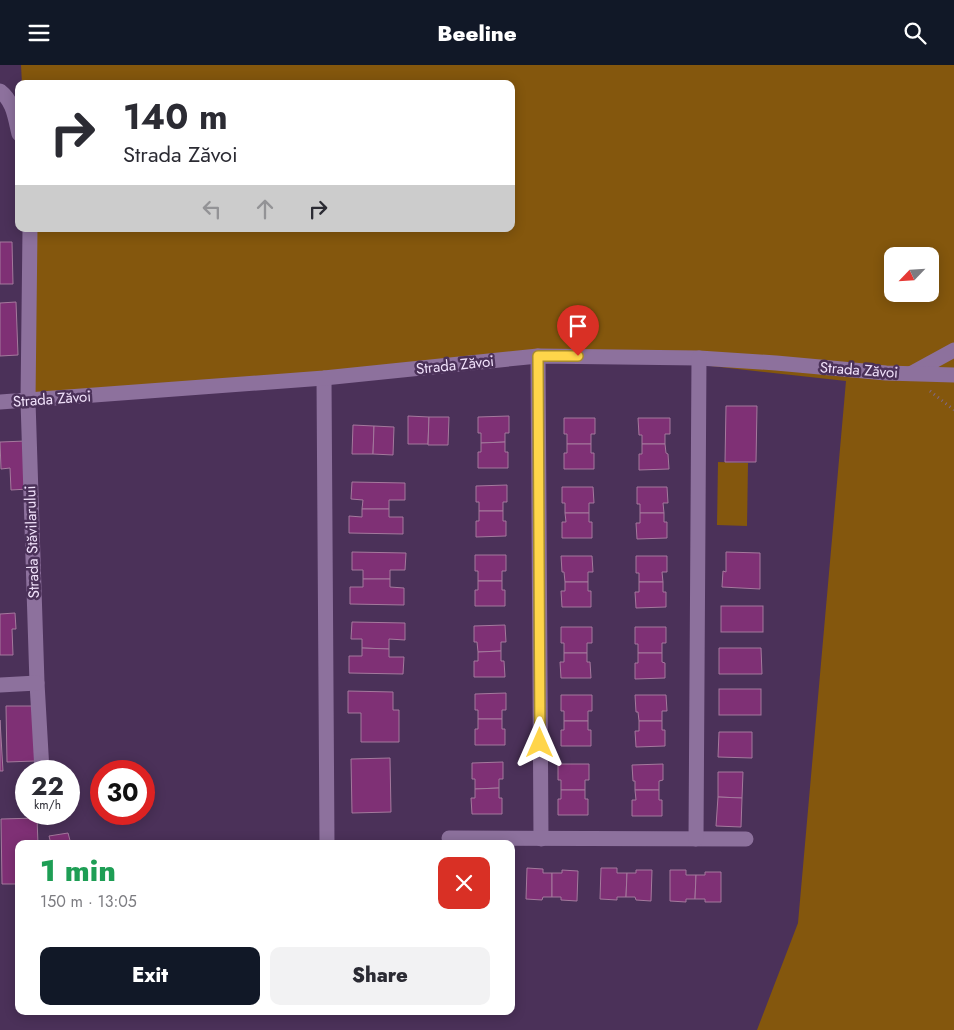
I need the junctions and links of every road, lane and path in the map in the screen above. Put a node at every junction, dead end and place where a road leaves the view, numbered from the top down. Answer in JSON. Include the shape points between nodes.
{"nodes":[{"id":1,"x":0,"y":91,"type":"edge"},
{"id":2,"x":15,"y":116,"type":"edge"},
{"id":3,"x":30,"y":232,"type":"edge"},
{"id":4,"x":954,"y":350,"type":"edge"},
{"id":5,"x":538,"y":356,"type":"junction"},
{"id":6,"x":698,"y":358,"type":"junction"},
{"id":7,"x":911,"y":374,"type":"junction"},
{"id":8,"x":954,"y":375,"type":"edge"},
{"id":9,"x":324,"y":378,"type":"junction"},
{"id":10,"x":28,"y":401,"type":"junction"},
{"id":11,"x":0,"y":402,"type":"edge"},
{"id":12,"x":36,"y":683,"type":"junction"},
{"id":13,"x":0,"y":685,"type":"edge"},
{"id":14,"x":41,"y":760,"type":"edge"},
{"id":15,"x":449,"y":838,"type":"dead end"},
{"id":16,"x":541,"y":839,"type":"junction"},
{"id":17,"x":696,"y":839,"type":"junction"},
{"id":18,"x":746,"y":839,"type":"dead end"},
{"id":19,"x":327,"y":840,"type":"edge"}],
"edges":[{"from":1,"to":2,"type":"street","via":[[7,97]]},
{"from":3,"to":10,"type":"street","name":"Strada Stăvilarului"},
{"from":4,"to":7,"type":"street","name":"Strada Zăvoi"},
{"from":5,"to":6,"type":"street","name":"Strada Zăvoi"},
{"from":5,"to":9,"type":"street","name":"Strada Zăvoi"},
{"from":5,"to":16,"type":"street"},
{"from":6,"to":7,"type":"street","name":"Strada Zăvoi"},
{"from":6,"to":17,"type":"street"},
{"from":7,"to":8,"type":"street","name":"Strada Zăvoi"},
{"from":9,"to":10,"type":"street","name":"Strada Zăvoi"},
{"from":9,"to":19,"type":"street"},
{"from":10,"to":11,"type":"street","name":"Strada Zăvoi"},
{"from":10,"to":12,"type":"street","name":"Strada Stăvilarului"},
{"from":12,"to":13,"type":"street"},
{"from":12,"to":14,"type":"street","name":"Strada Stăvilarului"},
{"from":15,"to":16,"type":"street"},
{"from":16,"to":17,"type":"street"},
{"from":17,"to":18,"type":"street"}]}
